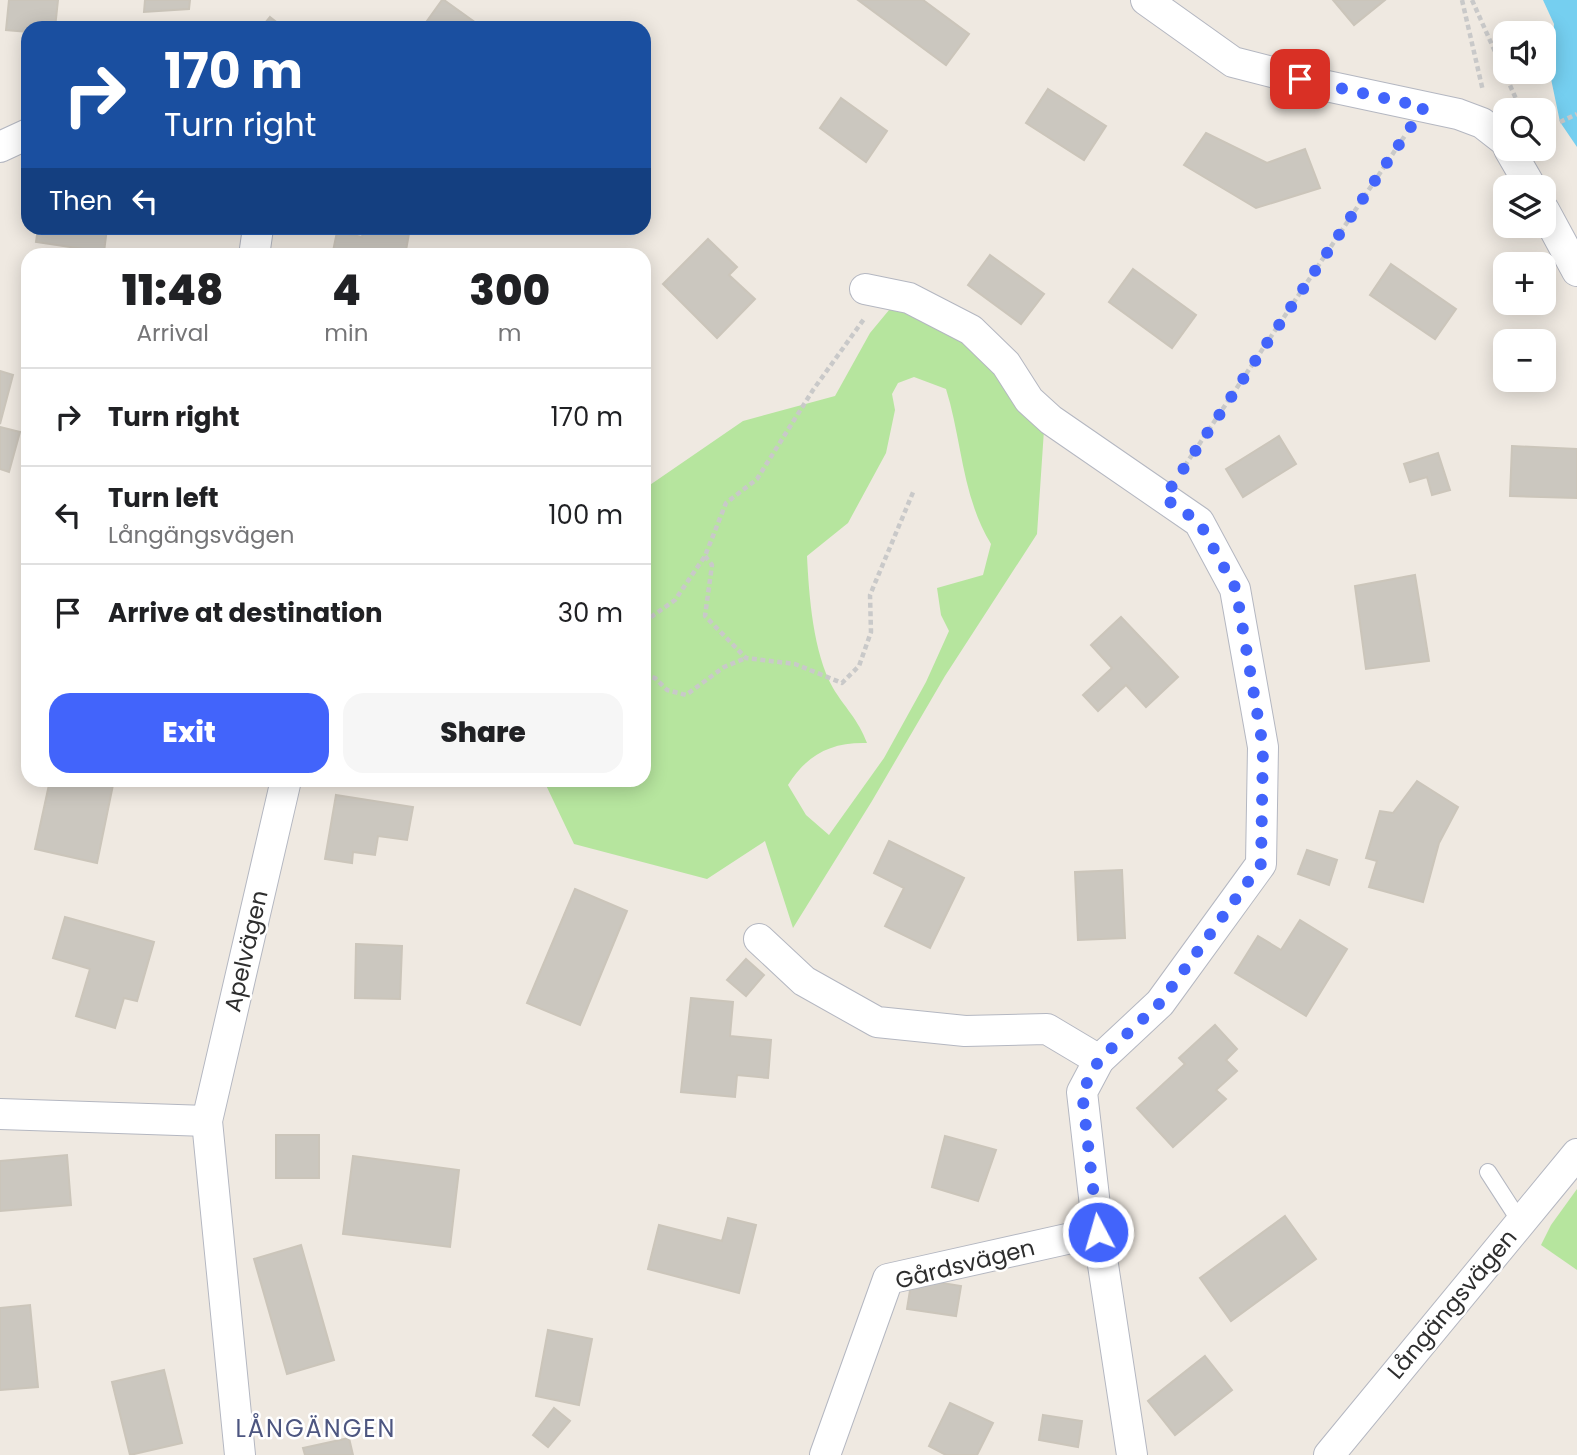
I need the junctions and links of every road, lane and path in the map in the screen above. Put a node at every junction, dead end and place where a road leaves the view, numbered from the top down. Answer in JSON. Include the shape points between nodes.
{"nodes":[{"id":1,"x":1146,"y":0,"type":"edge"},
{"id":2,"x":1462,"y":0,"type":"edge"},
{"id":3,"x":1472,"y":0,"type":"edge"},
{"id":4,"x":1516,"y":98,"type":"edge"},
{"id":5,"x":1424,"y":107,"type":"junction"},
{"id":6,"x":1577,"y":114,"type":"edge"},
{"id":7,"x":1560,"y":122,"type":"dead end"},
{"id":8,"x":1493,"y":128,"type":"edge"},
{"id":9,"x":1493,"y":132,"type":"edge"},
{"id":10,"x":21,"y":137,"type":"edge"},
{"id":11,"x":0,"y":147,"type":"edge"},
{"id":12,"x":1556,"y":232,"type":"edge"},
{"id":13,"x":1577,"y":271,"type":"edge"},
{"id":14,"x":874,"y":290,"type":"joint"},
{"id":15,"x":914,"y":490,"type":"dead end"},
{"id":16,"x":1164,"y":498,"type":"junction"},
{"id":17,"x":705,"y":556,"type":"junction"},
{"id":18,"x":651,"y":617,"type":"edge"},
{"id":19,"x":746,"y":658,"type":"junction"},
{"id":20,"x":651,"y":677,"type":"edge"},
{"id":21,"x":284,"y":787,"type":"edge"},
{"id":22,"x":759,"y":939,"type":"dead end"},
{"id":23,"x":1099,"y":1060,"type":"junction"},
{"id":24,"x":0,"y":1114,"type":"edge"},
{"id":25,"x":207,"y":1121,"type":"junction"},
{"id":26,"x":1577,"y":1154,"type":"edge"},
{"id":27,"x":1488,"y":1172,"type":"dead end"},
{"id":28,"x":1521,"y":1223,"type":"junction"},
{"id":29,"x":1098,"y":1232,"type":"junction"},
{"id":30,"x":240,"y":1455,"type":"edge"},
{"id":31,"x":825,"y":1455,"type":"edge"},
{"id":32,"x":1132,"y":1455,"type":"edge"},
{"id":33,"x":1329,"y":1455,"type":"edge"}],
"edges":[{"from":1,"to":5,"type":"street","via":[[1233,62]]},
{"from":2,"to":8,"type":"path"},
{"from":3,"to":4,"type":"path"},
{"from":5,"to":9,"type":"street","via":[[1458,114]]},
{"from":5,"to":16,"type":"path"},
{"from":6,"to":7,"type":"path"},
{"from":10,"to":11,"type":"street"},
{"from":12,"to":13,"type":"street"},
{"from":14,"to":16,"type":"street","via":[[909,298],[971,330],[1006,364],[1029,400],[1051,421]]},
{"from":14,"to":17,"type":"path","via":[[757,479],[726,503]]},
{"from":15,"to":19,"type":"path","via":[[870,595],[871,632],[859,666],[842,683],[795,664]]},
{"from":16,"to":23,"type":"street","via":[[1199,522],[1236,589],[1263,747],[1261,864],[1160,1003]]},
{"from":17,"to":18,"type":"path","via":[[675,600]]},
{"from":17,"to":19,"type":"path","via":[[712,565],[705,616]]},
{"from":19,"to":20,"type":"path","via":[[723,667],[685,695],[667,690]]},
{"from":21,"to":25,"type":"street","name":"Apelvägen"},
{"from":22,"to":23,"type":"street","via":[[804,982],[877,1022],[965,1031],[1047,1029]]},
{"from":23,"to":29,"type":"street","via":[[1082,1092]]},
{"from":24,"to":25,"type":"street"},
{"from":25,"to":30,"type":"street","name":"Apelvägen"},
{"from":26,"to":28,"type":"street","name":"Långängsvägen"},
{"from":27,"to":28,"type":"lane"},
{"from":28,"to":33,"type":"street","name":"Långängsvägen"},
{"from":29,"to":31,"type":"street","name":"Gårdsvägen","via":[[888,1279]]},
{"from":29,"to":32,"type":"street"}]}
